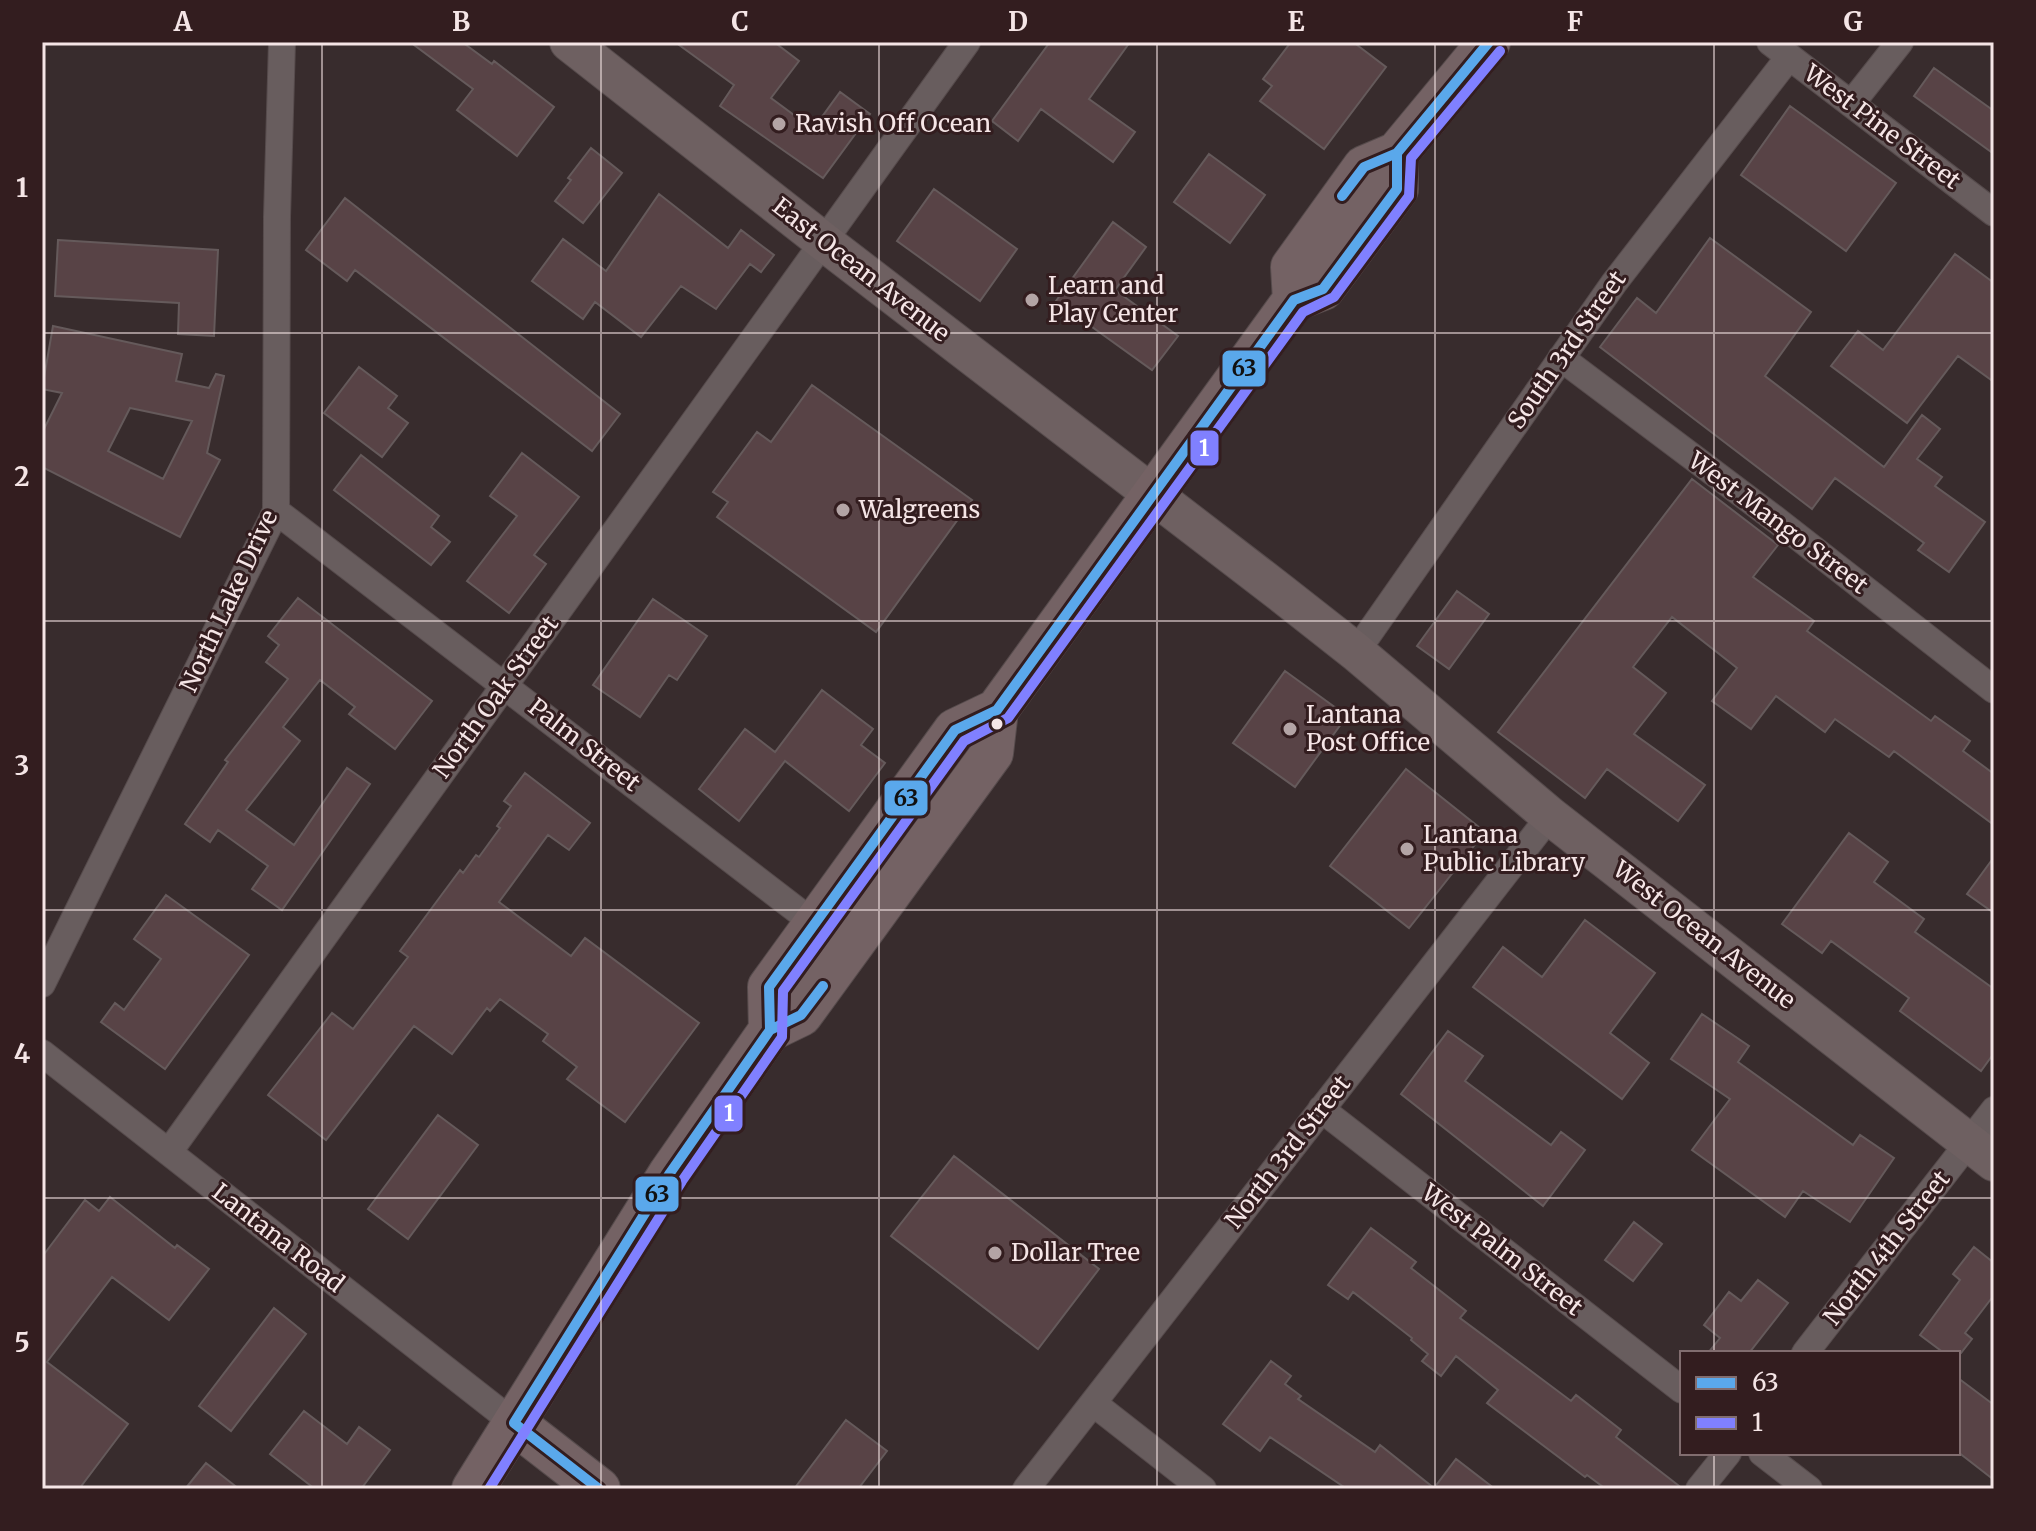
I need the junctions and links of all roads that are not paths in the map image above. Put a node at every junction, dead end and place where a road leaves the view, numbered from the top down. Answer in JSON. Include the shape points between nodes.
{"nodes":[{"id":1,"x":282,"y":42,"type":"edge"},
{"id":2,"x":569,"y":42,"type":"edge"},
{"id":3,"x":967,"y":42,"type":"edge"},
{"id":4,"x":1489,"y":42,"type":"edge"},
{"id":5,"x":1900,"y":42,"type":"edge"},
{"id":6,"x":1779,"y":49,"type":"edge"},
{"id":7,"x":1851,"y":104,"type":"junction"},
{"id":8,"x":1994,"y":213,"type":"edge"},
{"id":9,"x":824,"y":242,"type":"junction"},
{"id":10,"x":1561,"y":358,"type":"junction"},
{"id":11,"x":1154,"y":495,"type":"junction"},
{"id":12,"x":276,"y":511,"type":"junction"},
{"id":13,"x":1356,"y":652,"type":"junction"},
{"id":14,"x":505,"y":684,"type":"junction"},
{"id":15,"x":1994,"y":690,"type":"edge"},
{"id":16,"x":997,"y":710,"type":"junction"},
{"id":17,"x":1550,"y":816,"type":"junction"},
{"id":18,"x":815,"y":924,"type":"junction"},
{"id":19,"x":42,"y":984,"type":"edge"},
{"id":20,"x":770,"y":1030,"type":"junction"},
{"id":21,"x":42,"y":1053,"type":"edge"},
{"id":22,"x":1321,"y":1109,"type":"junction"},
{"id":23,"x":1994,"y":1110,"type":"edge"},
{"id":24,"x":169,"y":1152,"type":"junction"},
{"id":25,"x":1982,"y":1152,"type":"edge"},
{"id":26,"x":1807,"y":1351,"type":"edge"},
{"id":27,"x":1680,"y":1388,"type":"edge"},
{"id":28,"x":1093,"y":1403,"type":"junction"},
{"id":29,"x":514,"y":1423,"type":"junction"},
{"id":30,"x":1726,"y":1455,"type":"edge"},
{"id":31,"x":1765,"y":1455,"type":"edge"},
{"id":32,"x":473,"y":1489,"type":"edge"},
{"id":33,"x":599,"y":1489,"type":"edge"},
{"id":34,"x":1026,"y":1489,"type":"edge"},
{"id":35,"x":1203,"y":1489,"type":"edge"},
{"id":36,"x":1699,"y":1489,"type":"edge"},
{"id":37,"x":1809,"y":1489,"type":"edge"}],
"edges":[{"from":1,"to":12,"type":"street","name":"North Lake Drive"},
{"from":2,"to":9,"type":"street","name":"East Ocean Avenue"},
{"from":3,"to":9,"type":"street","name":"North Oak Street"},
{"from":4,"to":11,"type":"main road","via":[[1397,153],[1397,189],[1323,289],[1294,300]]},
{"from":5,"to":7,"type":"street"},
{"from":6,"to":7,"type":"street","name":"West Pine Street"},
{"from":6,"to":10,"type":"street","name":"South 3rd Street"},
{"from":7,"to":8,"type":"street","name":"West Pine Street"},
{"from":9,"to":11,"type":"street","name":"East Ocean Avenue"},
{"from":9,"to":14,"type":"street","name":"North Oak Street"},
{"from":10,"to":13,"type":"street","name":"South 3rd Street"},
{"from":10,"to":15,"type":"street","name":"West Mango Street"},
{"from":11,"to":13,"type":"street","name":"West Ocean Avenue"},
{"from":11,"to":16,"type":"main road"},
{"from":12,"to":14,"type":"street","name":"Palm Street"},
{"from":12,"to":19,"type":"street","name":"North Lake Drive"},
{"from":13,"to":17,"type":"street","name":"West Ocean Avenue"},
{"from":14,"to":18,"type":"street","name":"Palm Street"},
{"from":14,"to":24,"type":"street","name":"North Oak Street"},
{"from":16,"to":18,"type":"main road","via":[[955,730]]},
{"from":16,"to":20,"type":"main road","via":[[992,753],[801,1015]]},
{"from":17,"to":22,"type":"street","name":"North 3rd Street"},
{"from":17,"to":25,"type":"street","name":"West Ocean Avenue"},
{"from":18,"to":20,"type":"main road","via":[[769,987]]},
{"from":20,"to":29,"type":"main road","via":[[670,1173]]},
{"from":21,"to":24,"type":"street","name":"Lantana Road"},
{"from":22,"to":27,"type":"street","name":"West Palm Street"},
{"from":22,"to":28,"type":"street","name":"North 3rd Street"},
{"from":23,"to":25,"type":"street","name":"North 4th Street"},
{"from":24,"to":29,"type":"street","name":"Lantana Road"},
{"from":25,"to":26,"type":"street","name":"North 4th Street"},
{"from":28,"to":34,"type":"street","name":"North 3rd Street"},
{"from":28,"to":35,"type":"street"},
{"from":29,"to":32,"type":"main road"},
{"from":29,"to":33,"type":"main road"},
{"from":30,"to":36,"type":"street"},
{"from":31,"to":37,"type":"street"}]}
